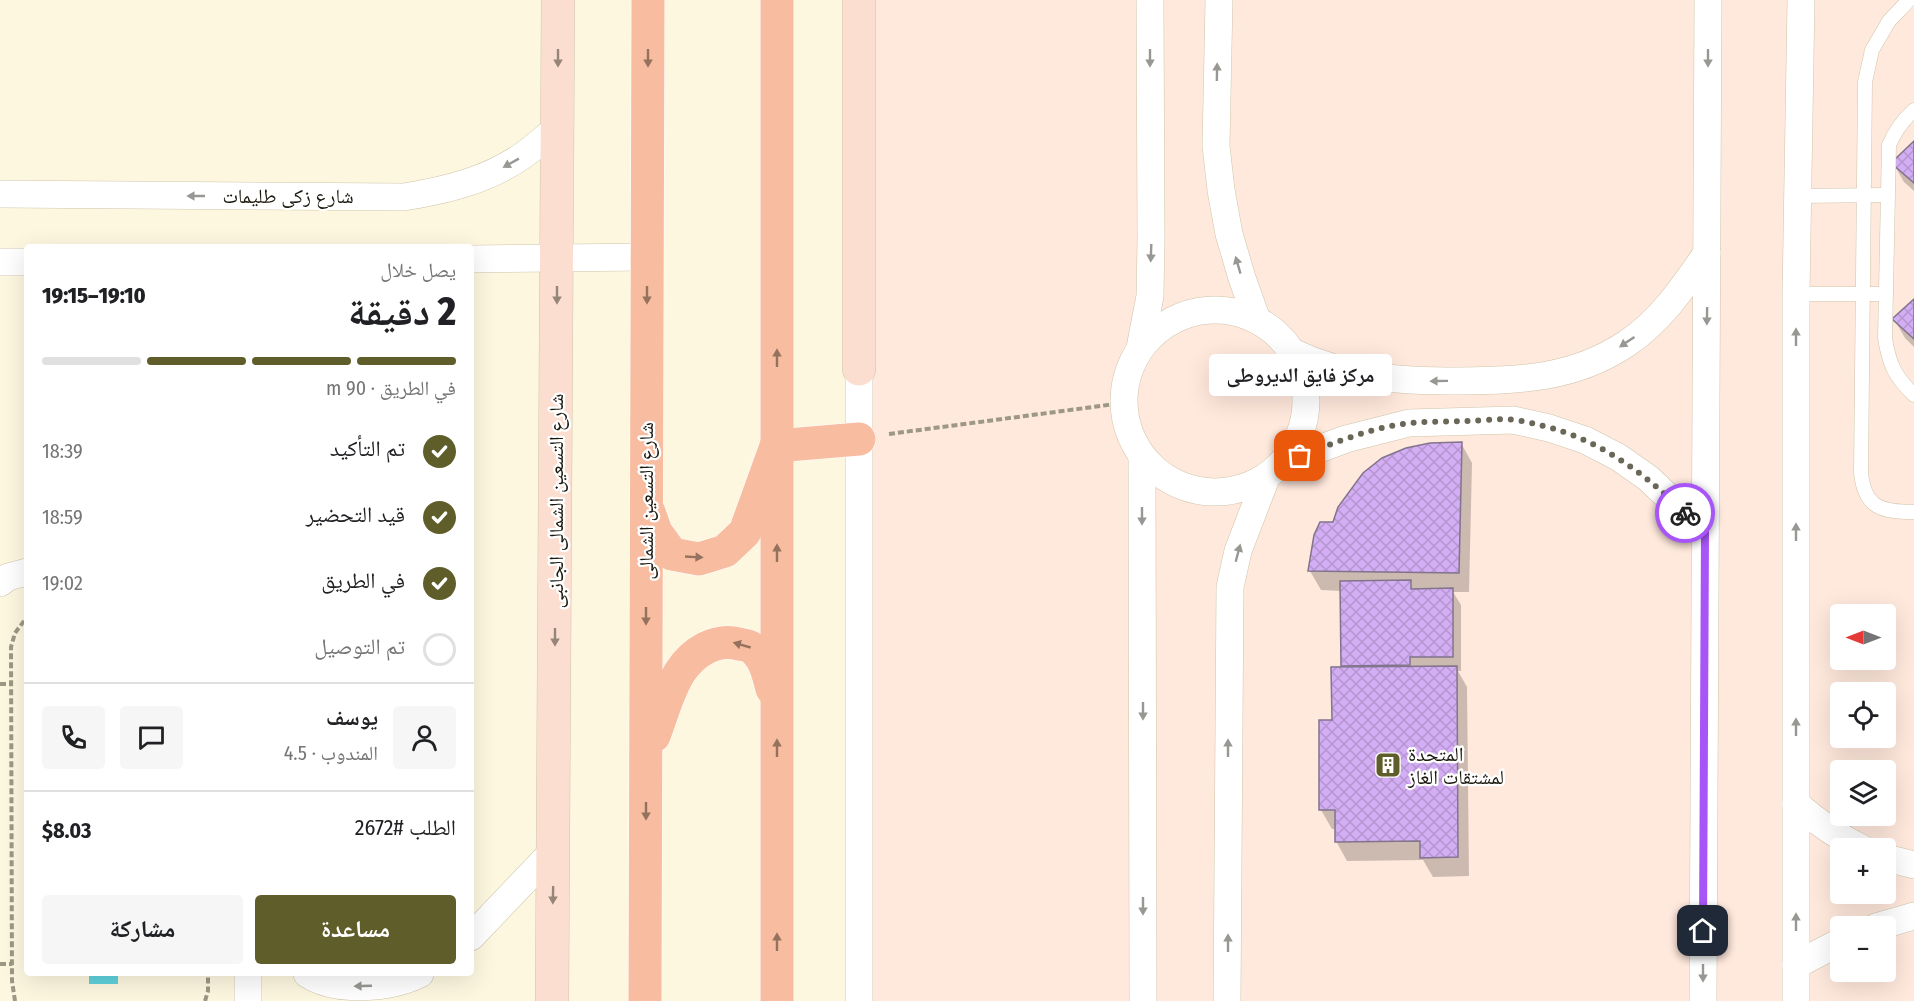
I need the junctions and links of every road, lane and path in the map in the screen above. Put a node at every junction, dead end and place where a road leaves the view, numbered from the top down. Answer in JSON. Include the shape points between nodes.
{"nodes":[{"id":1,"x":558,"y":0,"type":"edge"},
{"id":2,"x":648,"y":0,"type":"edge"},
{"id":3,"x":777,"y":0,"type":"edge"},
{"id":4,"x":859,"y":0,"type":"edge"},
{"id":5,"x":1150,"y":0,"type":"edge"},
{"id":6,"x":1219,"y":0,"type":"edge"},
{"id":7,"x":1708,"y":0,"type":"edge"},
{"id":8,"x":1801,"y":0,"type":"edge"},
{"id":9,"x":1909,"y":0,"type":"edge"},
{"id":10,"x":1914,"y":110,"type":"edge"},
{"id":11,"x":557,"y":128,"type":"junction"},
{"id":12,"x":0,"y":194,"type":"edge"},
{"id":13,"x":1863,"y":195,"type":"junction"},
{"id":14,"x":1887,"y":195,"type":"junction"},
{"id":15,"x":1798,"y":196,"type":"junction"},
{"id":16,"x":1707,"y":253,"type":"junction"},
{"id":17,"x":647,"y":257,"type":"junction"},
{"id":18,"x":557,"y":258,"type":"junction"},
{"id":19,"x":474,"y":259,"type":"edge"},
{"id":20,"x":0,"y":262,"type":"edge"},
{"id":21,"x":24,"y":262,"type":"edge"},
{"id":22,"x":1796,"y":294,"type":"junction"},
{"id":23,"x":1862,"y":294,"type":"junction"},
{"id":24,"x":1886,"y":294,"type":"junction"},
{"id":25,"x":1257,"y":320,"type":"junction"},
{"id":26,"x":1140,"y":348,"type":"junction"},
{"id":27,"x":1292,"y":352,"type":"junction"},
{"id":28,"x":859,"y":369,"type":"joint"},
{"id":29,"x":1914,"y":395,"type":"edge"},
{"id":30,"x":1123,"y":403,"type":"junction"},
{"id":31,"x":859,"y":438,"type":"junction"},
{"id":32,"x":776,"y":446,"type":"junction"},
{"id":33,"x":1142,"y":458,"type":"junction"},
{"id":34,"x":1275,"y":470,"type":"junction"},
{"id":35,"x":646,"y":504,"type":"junction"},
{"id":36,"x":1914,"y":512,"type":"edge"},
{"id":37,"x":1705,"y":532,"type":"junction"},
{"id":38,"x":0,"y":562,"type":"edge"},
{"id":39,"x":24,"y":569,"type":"edge"},
{"id":40,"x":24,"y":571,"type":"edge"},
{"id":41,"x":0,"y":583,"type":"edge"},
{"id":42,"x":24,"y":621,"type":"edge"},
{"id":43,"x":0,"y":684,"type":"edge"},
{"id":44,"x":11,"y":684,"type":"junction"},
{"id":45,"x":777,"y":711,"type":"junction"},
{"id":46,"x":646,"y":757,"type":"junction"},
{"id":47,"x":1796,"y":804,"type":"junction"},
{"id":48,"x":1840,"y":838,"type":"edge"},
{"id":49,"x":554,"y":850,"type":"junction"},
{"id":50,"x":1896,"y":860,"type":"edge"},
{"id":51,"x":1914,"y":865,"type":"edge"},
{"id":52,"x":1914,"y":916,"type":"edge"},
{"id":53,"x":1896,"y":921,"type":"edge"},
{"id":54,"x":474,"y":934,"type":"edge"},
{"id":55,"x":1830,"y":947,"type":"edge"},
{"id":56,"x":0,"y":964,"type":"edge"},
{"id":57,"x":12,"y":964,"type":"junction"},
{"id":58,"x":1796,"y":965,"type":"junction"},
{"id":59,"x":208,"y":976,"type":"edge"},
{"id":60,"x":248,"y":976,"type":"edge"},
{"id":61,"x":319,"y":985,"type":"edge"},
{"id":62,"x":408,"y":985,"type":"edge"},
{"id":63,"x":15,"y":1001,"type":"edge"},
{"id":64,"x":205,"y":1001,"type":"edge"},
{"id":65,"x":248,"y":1001,"type":"edge"},
{"id":66,"x":552,"y":1001,"type":"edge"},
{"id":67,"x":645,"y":1001,"type":"edge"},
{"id":68,"x":777,"y":1001,"type":"edge"},
{"id":69,"x":859,"y":1001,"type":"edge"},
{"id":70,"x":1143,"y":1001,"type":"edge"},
{"id":71,"x":1227,"y":1001,"type":"edge"},
{"id":72,"x":1703,"y":1001,"type":"edge"},
{"id":73,"x":1796,"y":1001,"type":"edge"}],
"edges":[{"from":1,"to":11,"type":"main road","name":"شارع التسعين الشمالى الجانبى","one_way":true},
{"from":2,"to":17,"type":"main road","name":"شارع التسعين الشمالى","one_way":true},
{"from":32,"to":3,"type":"main road","one_way":true},
{"from":4,"to":28,"type":"main road"},
{"from":5,"to":26,"type":"street","one_way":true,"via":[[1150,296]]},
{"from":25,"to":6,"type":"street","one_way":true,"via":[[1229,234],[1221,190],[1216,146]]},
{"from":7,"to":16,"type":"street","one_way":true},
{"from":8,"to":15,"type":"street"},
{"from":9,"to":13,"type":"lane","via":[[1889,21],[1872,50],[1865,82]]},
{"from":10,"to":14,"type":"lane","via":[[1894,132],[1889,145]]},
{"from":11,"to":12,"type":"street","name":"شارع زكى طليمات","one_way":true,"via":[[524,155],[487,176],[447,190],[404,197]]},
{"from":11,"to":18,"type":"main road","name":"شارع التسعين الشمالى الجانبى"},
{"from":13,"to":14,"type":"lane"},
{"from":13,"to":15,"type":"lane"},
{"from":13,"to":23,"type":"lane"},
{"from":14,"to":24,"type":"lane"},
{"from":15,"to":22,"type":"street"},
{"from":16,"to":27,"type":"street","one_way":true,"via":[[1658,318],[1627,344],[1591,363],[1553,375],[1513,380],[1412,381],[1319,365]]},
{"from":16,"to":37,"type":"street","one_way":true},
{"from":17,"to":18,"type":"street"},
{"from":17,"to":35,"type":"main road","name":"شارع التسعين الشمالى","one_way":true},
{"from":18,"to":19,"type":"street"},
{"from":18,"to":49,"type":"main road","name":"شارع التسعين الشمالى الجانبى","one_way":true},
{"from":20,"to":21,"type":"street"},
{"from":22,"to":23,"type":"lane"},
{"from":47,"to":22,"type":"street","one_way":true},
{"from":23,"to":24,"type":"lane"},
{"from":23,"to":36,"type":"lane","via":[[1862,487],[1882,509]]},
{"from":24,"to":29,"type":"lane","via":[[1888,357],[1895,374]]},
{"from":25,"to":26,"type":"street","via":[[1232,311],[1206,310],[1181,316],[1158,329]]},
{"from":25,"to":27,"type":"street"},
{"from":26,"to":30,"type":"street","via":[[1128,374]]},
{"from":27,"to":34,"type":"street","via":[[1304,379],[1306,408],[1299,437]]},
{"from":28,"to":31,"type":"street"},
{"from":30,"to":31,"type":"path"},
{"from":30,"to":33,"type":"street","via":[[1129,432]]},
{"from":31,"to":32,"type":"main road"},
{"from":31,"to":69,"type":"street"},
{"from":35,"to":32,"type":"main road","one_way":true,"via":[[656,532],[672,554],[699,559],[725,551],[745,532]]},
{"from":45,"to":32,"type":"main road","one_way":true},
{"from":33,"to":34,"type":"street","via":[[1168,480],[1200,492],[1234,491]]},
{"from":33,"to":70,"type":"street","one_way":true},
{"from":34,"to":37,"type":"street","via":[[1346,438],[1409,423],[1513,420],[1576,437],[1618,457],[1648,478]]},
{"from":71,"to":34,"type":"street","one_way":true,"via":[[1230,587],[1238,551]]},
{"from":35,"to":46,"type":"main road","name":"شارع التسعين الشمالى","one_way":true},
{"from":37,"to":72,"type":"street","one_way":true},
{"from":38,"to":39,"type":"street"},
{"from":40,"to":41,"type":"street"},
{"from":42,"to":44,"type":"path","via":[[11,647]]},
{"from":43,"to":44,"type":"path"},
{"from":44,"to":57,"type":"path"},
{"from":45,"to":46,"type":"main road","one_way":true,"via":[[765,663],[751,647],[731,642],[710,645],[693,656],[680,672]]},
{"from":68,"to":45,"type":"main road","one_way":true},
{"from":46,"to":67,"type":"main road","name":"شارع التسعين الشمالى","one_way":true},
{"from":47,"to":48,"type":"street"},
{"from":58,"to":47,"type":"street","one_way":true},
{"from":49,"to":54,"type":"street"},
{"from":49,"to":66,"type":"main road","name":"شارع التسعين الشمالى الجانبى","one_way":true},
{"from":50,"to":51,"type":"street"},
{"from":52,"to":53,"type":"street"},
{"from":55,"to":58,"type":"street"},
{"from":56,"to":57,"type":"path"},
{"from":57,"to":63,"type":"path"},
{"from":58,"to":73,"type":"street"},
{"from":59,"to":64,"type":"path"},
{"from":60,"to":65,"type":"street"},
{"from":62,"to":61,"type":"street","one_way":true}]}
